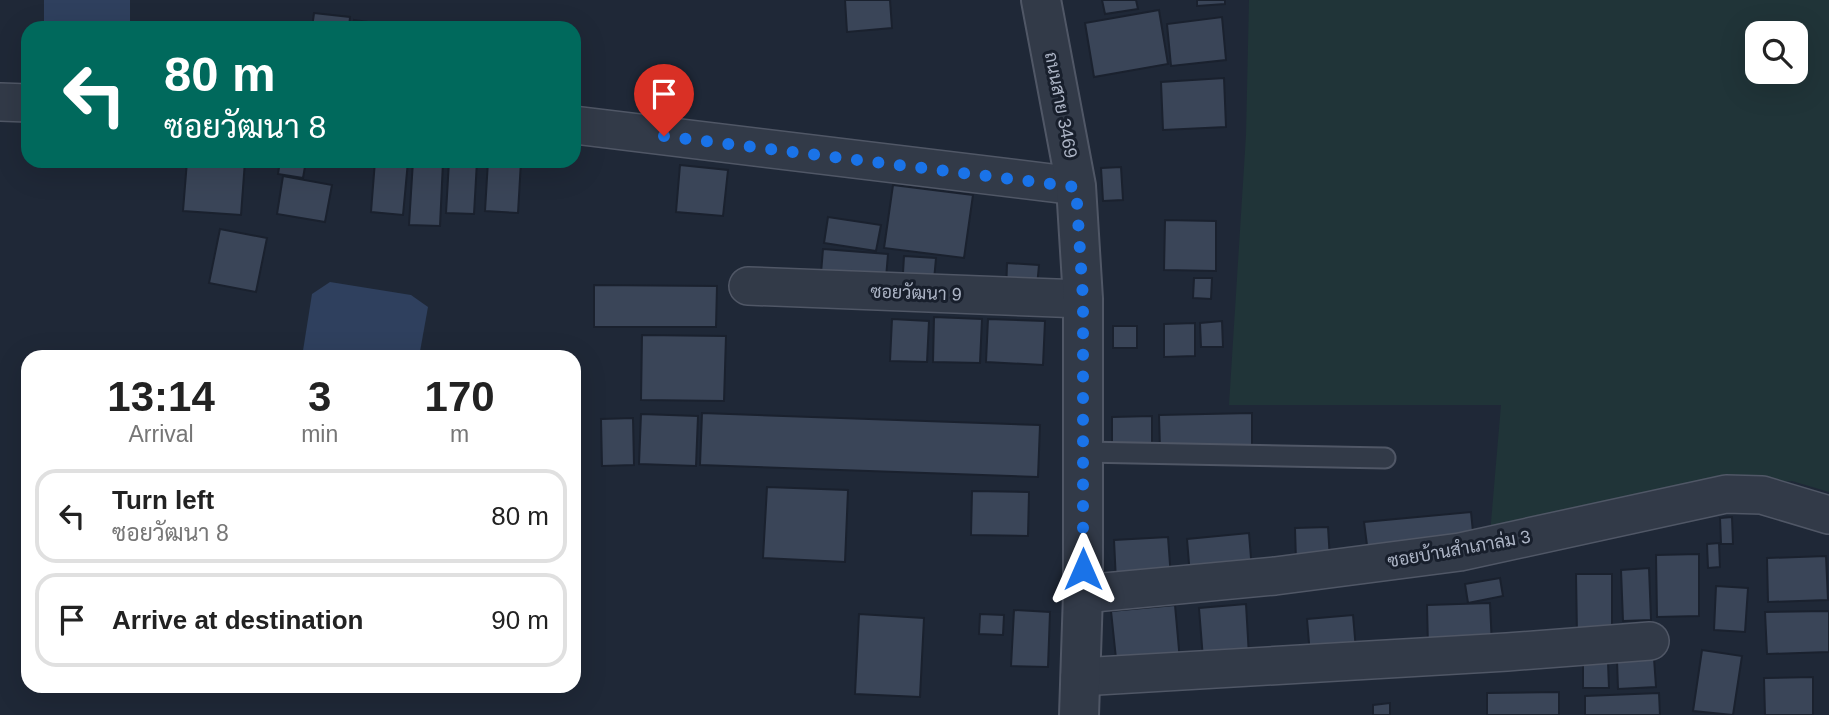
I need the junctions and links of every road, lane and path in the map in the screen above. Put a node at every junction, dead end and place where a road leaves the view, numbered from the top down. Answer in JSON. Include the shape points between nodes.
{"nodes":[{"id":1,"x":1041,"y":0,"type":"edge"},
{"id":2,"x":0,"y":102,"type":"edge"},
{"id":3,"x":21,"y":103,"type":"edge"},
{"id":4,"x":581,"y":126,"type":"edge"},
{"id":5,"x":1076,"y":187,"type":"junction"},
{"id":6,"x":748,"y":286,"type":"dead end"},
{"id":7,"x":1083,"y":299,"type":"junction"},
{"id":8,"x":1084,"y":453,"type":"junction"},
{"id":9,"x":1385,"y":458,"type":"dead end"},
{"id":10,"x":1829,"y":514,"type":"edge"},
{"id":11,"x":1083,"y":594,"type":"junction"},
{"id":12,"x":1650,"y":641,"type":"dead end"},
{"id":13,"x":1080,"y":677,"type":"junction"},
{"id":14,"x":1079,"y":715,"type":"edge"}],
"edges":[{"from":1,"to":5,"type":"street","name":"ถนนสาย 3469"},
{"from":2,"to":3,"type":"street"},
{"from":4,"to":5,"type":"street"},
{"from":5,"to":7,"type":"street","name":"ถนนสาย 3469"},
{"from":6,"to":7,"type":"street","name":"ซอยวัฒนา 9"},
{"from":7,"to":8,"type":"street","name":"ถนนสาย 3469"},
{"from":8,"to":9,"type":"lane"},
{"from":8,"to":11,"type":"street","name":"ถนนสาย 3469"},
{"from":10,"to":11,"type":"street","name":"ซอยบ้านสำเภาล่ม 3","via":[[1762,495],[1726,494],[1460,552]]},
{"from":11,"to":13,"type":"street","name":"ถนนสาย 3469"},
{"from":12,"to":13,"type":"street"},
{"from":13,"to":14,"type":"street","name":"ถนนสาย 3469"}]}
